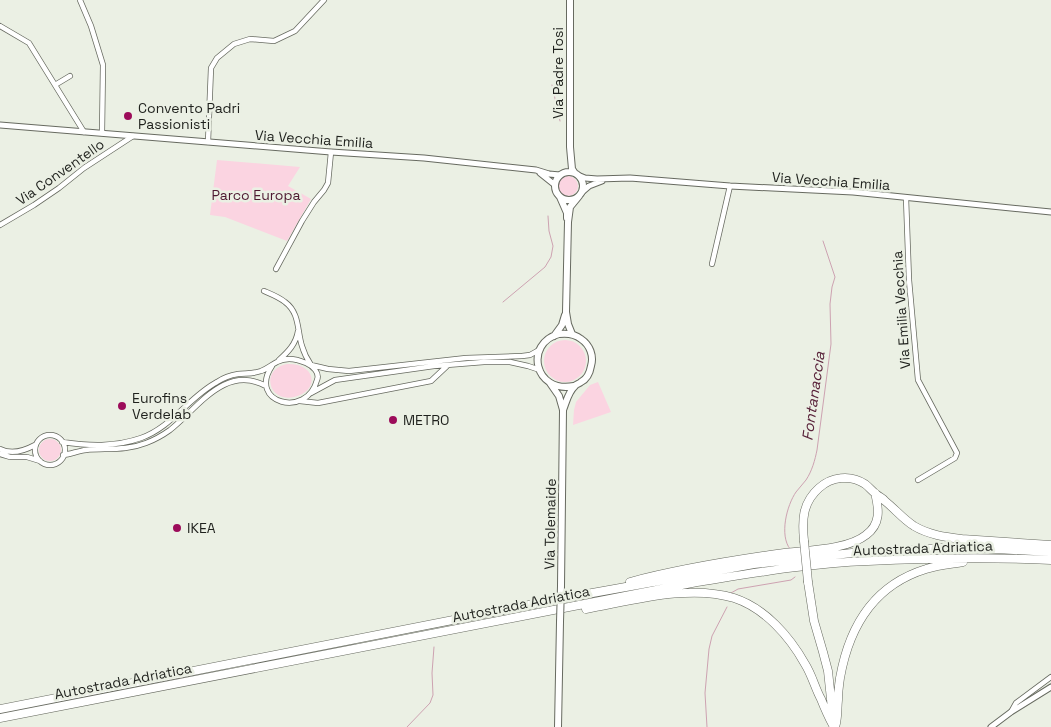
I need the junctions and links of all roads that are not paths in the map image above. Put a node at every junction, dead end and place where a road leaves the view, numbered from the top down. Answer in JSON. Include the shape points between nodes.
{"nodes":[{"id":1,"x":80,"y":0,"type":"edge"},
{"id":2,"x":324,"y":0,"type":"edge"},
{"id":3,"x":570,"y":0,"type":"edge"},
{"id":4,"x":0,"y":26,"type":"edge"},
{"id":5,"x":70,"y":76,"type":"dead end"},
{"id":6,"x":54,"y":84,"type":"junction"},
{"id":7,"x":0,"y":125,"type":"edge"},
{"id":8,"x":84,"y":132,"type":"junction"},
{"id":9,"x":102,"y":133,"type":"junction"},
{"id":10,"x":133,"y":136,"type":"junction"},
{"id":11,"x":208,"y":142,"type":"junction"},
{"id":12,"x":570,"y":147,"type":"junction"},
{"id":13,"x":331,"y":152,"type":"junction"},
{"id":14,"x":536,"y":170,"type":"junction"},
{"id":15,"x":561,"y":174,"type":"junction"},
{"id":16,"x":577,"y":174,"type":"junction"},
{"id":17,"x":609,"y":178,"type":"junction"},
{"id":18,"x":555,"y":185,"type":"junction"},
{"id":19,"x":730,"y":186,"type":"junction"},
{"id":20,"x":581,"y":194,"type":"junction"},
{"id":21,"x":559,"y":196,"type":"junction"},
{"id":22,"x":906,"y":198,"type":"junction"},
{"id":23,"x":1051,"y":212,"type":"edge"},
{"id":24,"x":568,"y":222,"type":"junction"},
{"id":25,"x":0,"y":225,"type":"edge"},
{"id":26,"x":712,"y":264,"type":"dead end"},
{"id":27,"x":276,"y":269,"type":"dead end"},
{"id":28,"x":264,"y":291,"type":"dead end"},
{"id":29,"x":566,"y":312,"type":"junction"},
{"id":30,"x":298,"y":325,"type":"junction"},
{"id":31,"x":572,"y":334,"type":"junction"},
{"id":32,"x":554,"y":336,"type":"junction"},
{"id":33,"x":542,"y":347,"type":"junction"},
{"id":34,"x":277,"y":362,"type":"junction"},
{"id":35,"x":310,"y":365,"type":"junction"},
{"id":36,"x":448,"y":365,"type":"junction"},
{"id":37,"x":272,"y":366,"type":"junction"},
{"id":38,"x":540,"y":370,"type":"junction"},
{"id":39,"x":550,"y":383,"type":"junction"},
{"id":40,"x":266,"y":386,"type":"junction"},
{"id":41,"x":574,"y":386,"type":"junction"},
{"id":42,"x":310,"y":393,"type":"junction"},
{"id":43,"x":299,"y":401,"type":"junction"},
{"id":44,"x":563,"y":410,"type":"junction"},
{"id":45,"x":62,"y":442,"type":"junction"},
{"id":46,"x":35,"y":445,"type":"junction"},
{"id":47,"x":0,"y":449,"type":"edge"},
{"id":48,"x":0,"y":454,"type":"edge"},
{"id":49,"x":63,"y":456,"type":"junction"},
{"id":50,"x":41,"y":462,"type":"junction"},
{"id":51,"x":918,"y":480,"type":"dead end"},
{"id":52,"x":875,"y":493,"type":"junction"},
{"id":53,"x":1051,"y":545,"type":"edge"},
{"id":54,"x":1051,"y":552,"type":"edge"},
{"id":55,"x":992,"y":557,"type":"junction"},
{"id":56,"x":1051,"y":560,"type":"edge"},
{"id":57,"x":570,"y":597,"type":"junction"},
{"id":58,"x":500,"y":621,"type":"junction"},
{"id":59,"x":1051,"y":677,"type":"edge"},
{"id":60,"x":1050,"y":689,"type":"edge"},
{"id":61,"x":0,"y":708,"type":"edge"},
{"id":62,"x":1011,"y":712,"type":"junction"},
{"id":63,"x":0,"y":718,"type":"edge"},
{"id":64,"x":558,"y":727,"type":"edge"},
{"id":65,"x":834,"y":727,"type":"edge"},
{"id":66,"x":991,"y":727,"type":"edge"}],
"edges":[{"from":1,"to":9,"type":"street","via":[[103,65]]},
{"from":2,"to":11,"type":"street","via":[[295,30],[274,41],[250,39],[234,44],[217,58],[211,68]]},
{"from":3,"to":12,"type":"main road","name":"Via Padre Tosi"},
{"from":4,"to":6,"type":"street","via":[[29,43]]},
{"from":5,"to":6,"type":"street"},
{"from":6,"to":8,"type":"street"},
{"from":7,"to":8,"type":"street","name":"Via Vecchia Emilia"},
{"from":8,"to":9,"type":"street","name":"Via Vecchia Emilia"},
{"from":9,"to":10,"type":"street","name":"Via Vecchia Emilia"},
{"from":10,"to":11,"type":"street","name":"Via Vecchia Emilia"},
{"from":10,"to":25,"type":"street","name":"Via Conventello"},
{"from":11,"to":13,"type":"street","name":"Via Vecchia Emilia"},
{"from":12,"to":15,"type":"main road","via":[[567,165]]},
{"from":12,"to":16,"type":"main road","via":[[572,169]]},
{"from":13,"to":14,"type":"street","name":"Via Vecchia Emilia"},
{"from":13,"to":27,"type":"street","via":[[328,183],[302,221]]},
{"from":14,"to":15,"type":"street","name":"Via Vecchia Emilia"},
{"from":14,"to":18,"type":"street"},
{"from":15,"to":16,"type":"main road"},
{"from":15,"to":18,"type":"main road"},
{"from":16,"to":17,"type":"street","name":"Via Vecchia Emilia","via":[[585,178]]},
{"from":16,"to":20,"type":"main road","via":[[583,185]]},
{"from":17,"to":19,"type":"street","name":"Via Vecchia Emilia"},
{"from":17,"to":20,"type":"street","via":[[585,188]]},
{"from":18,"to":21,"type":"main road"},
{"from":19,"to":22,"type":"street","name":"Via Vecchia Emilia"},
{"from":19,"to":26,"type":"street"},
{"from":20,"to":21,"type":"main road","via":[[570,200]]},
{"from":20,"to":24,"type":"main road","via":[[570,208]]},
{"from":21,"to":24,"type":"main road"},
{"from":22,"to":23,"type":"street","name":"Via Vecchia Emilia"},
{"from":22,"to":51,"type":"street","name":"Via Emilia Vecchia","via":[[918,380],[956,453],[955,458]]},
{"from":24,"to":29,"type":"main road"},
{"from":28,"to":30,"type":"street","via":[[287,303]]},
{"from":29,"to":31,"type":"main road"},
{"from":29,"to":32,"type":"main road"},
{"from":30,"to":34,"type":"street","via":[[293,344]]},
{"from":30,"to":35,"type":"street","via":[[301,345]]},
{"from":31,"to":32,"type":"main road"},
{"from":31,"to":41,"type":"main road","name":"Via Tolemaide","via":[[587,345],[592,361],[587,376]]},
{"from":32,"to":33,"type":"main road"},
{"from":33,"to":35,"type":"street","via":[[522,356],[458,358],[348,371]]},
{"from":33,"to":38,"type":"main road","via":[[538,362]]},
{"from":34,"to":35,"type":"street","via":[[291,359]]},
{"from":34,"to":37,"type":"street"},
{"from":35,"to":42,"type":"street","via":[[318,377]]},
{"from":36,"to":38,"type":"street","via":[[510,362]]},
{"from":36,"to":42,"type":"street","via":[[335,380]]},
{"from":36,"to":43,"type":"street","via":[[432,381],[318,402]]},
{"from":37,"to":40,"type":"street"},
{"from":37,"to":45,"type":"street","via":[[217,382],[165,425],[143,438],[86,446]]},
{"from":38,"to":39,"type":"main road","name":"Via Tolemaide"},
{"from":39,"to":41,"type":"main road","via":[[558,387]]},
{"from":39,"to":44,"type":"main road","name":"Via Tolemaide"},
{"from":40,"to":43,"type":"street","via":[[278,402]]},
{"from":40,"to":49,"type":"street","via":[[247,380],[233,381],[210,393],[168,431],[147,443],[133,448],[85,450]]},
{"from":41,"to":44,"type":"main road","name":"Via Tolemaide"},
{"from":42,"to":43,"type":"street"},
{"from":44,"to":64,"type":"main road","name":"Via Tolemaide","bridge":true},
{"from":45,"to":46,"type":"street","via":[[55,436],[46,436]]},
{"from":45,"to":49,"type":"street"},
{"from":46,"to":47,"type":"street","via":[[16,452]]},
{"from":46,"to":50,"type":"street"},
{"from":48,"to":50,"type":"street"},
{"from":49,"to":50,"type":"street","via":[[54,464]]},
{"from":52,"to":53,"type":"highway","via":[[907,522],[931,533],[962,540]]},
{"from":52,"to":57,"type":"highway","via":[[878,509],[875,524],[868,534],[853,542],[710,564]]},
{"from":52,"to":65,"type":"highway","bridge":true,"via":[[855,479],[830,481],[813,494],[803,519],[808,582],[814,621],[828,671]]},
{"from":54,"to":57,"type":"highway","name":"Autostrada Adriatica","via":[[960,547],[852,553],[754,564]]},
{"from":55,"to":56,"type":"highway","name":"Autostrada Adriatica"},
{"from":55,"to":58,"type":"highway","name":"Autostrada Adriatica","via":[[867,561],[785,568]]},
{"from":55,"to":65,"type":"highway","via":[[923,570],[896,583],[869,607],[846,651]]},
{"from":57,"to":61,"type":"highway","name":"Autostrada Adriatica"},
{"from":58,"to":63,"type":"highway","name":"Autostrada Adriatica"},
{"from":58,"to":65,"type":"highway","via":[[523,620],[668,595],[701,593],[735,598],[756,608],[789,640],[808,670]]},
{"from":59,"to":62,"type":"street","via":[[1016,703]]},
{"from":60,"to":62,"type":"street"},
{"from":62,"to":66,"type":"street"}]}
